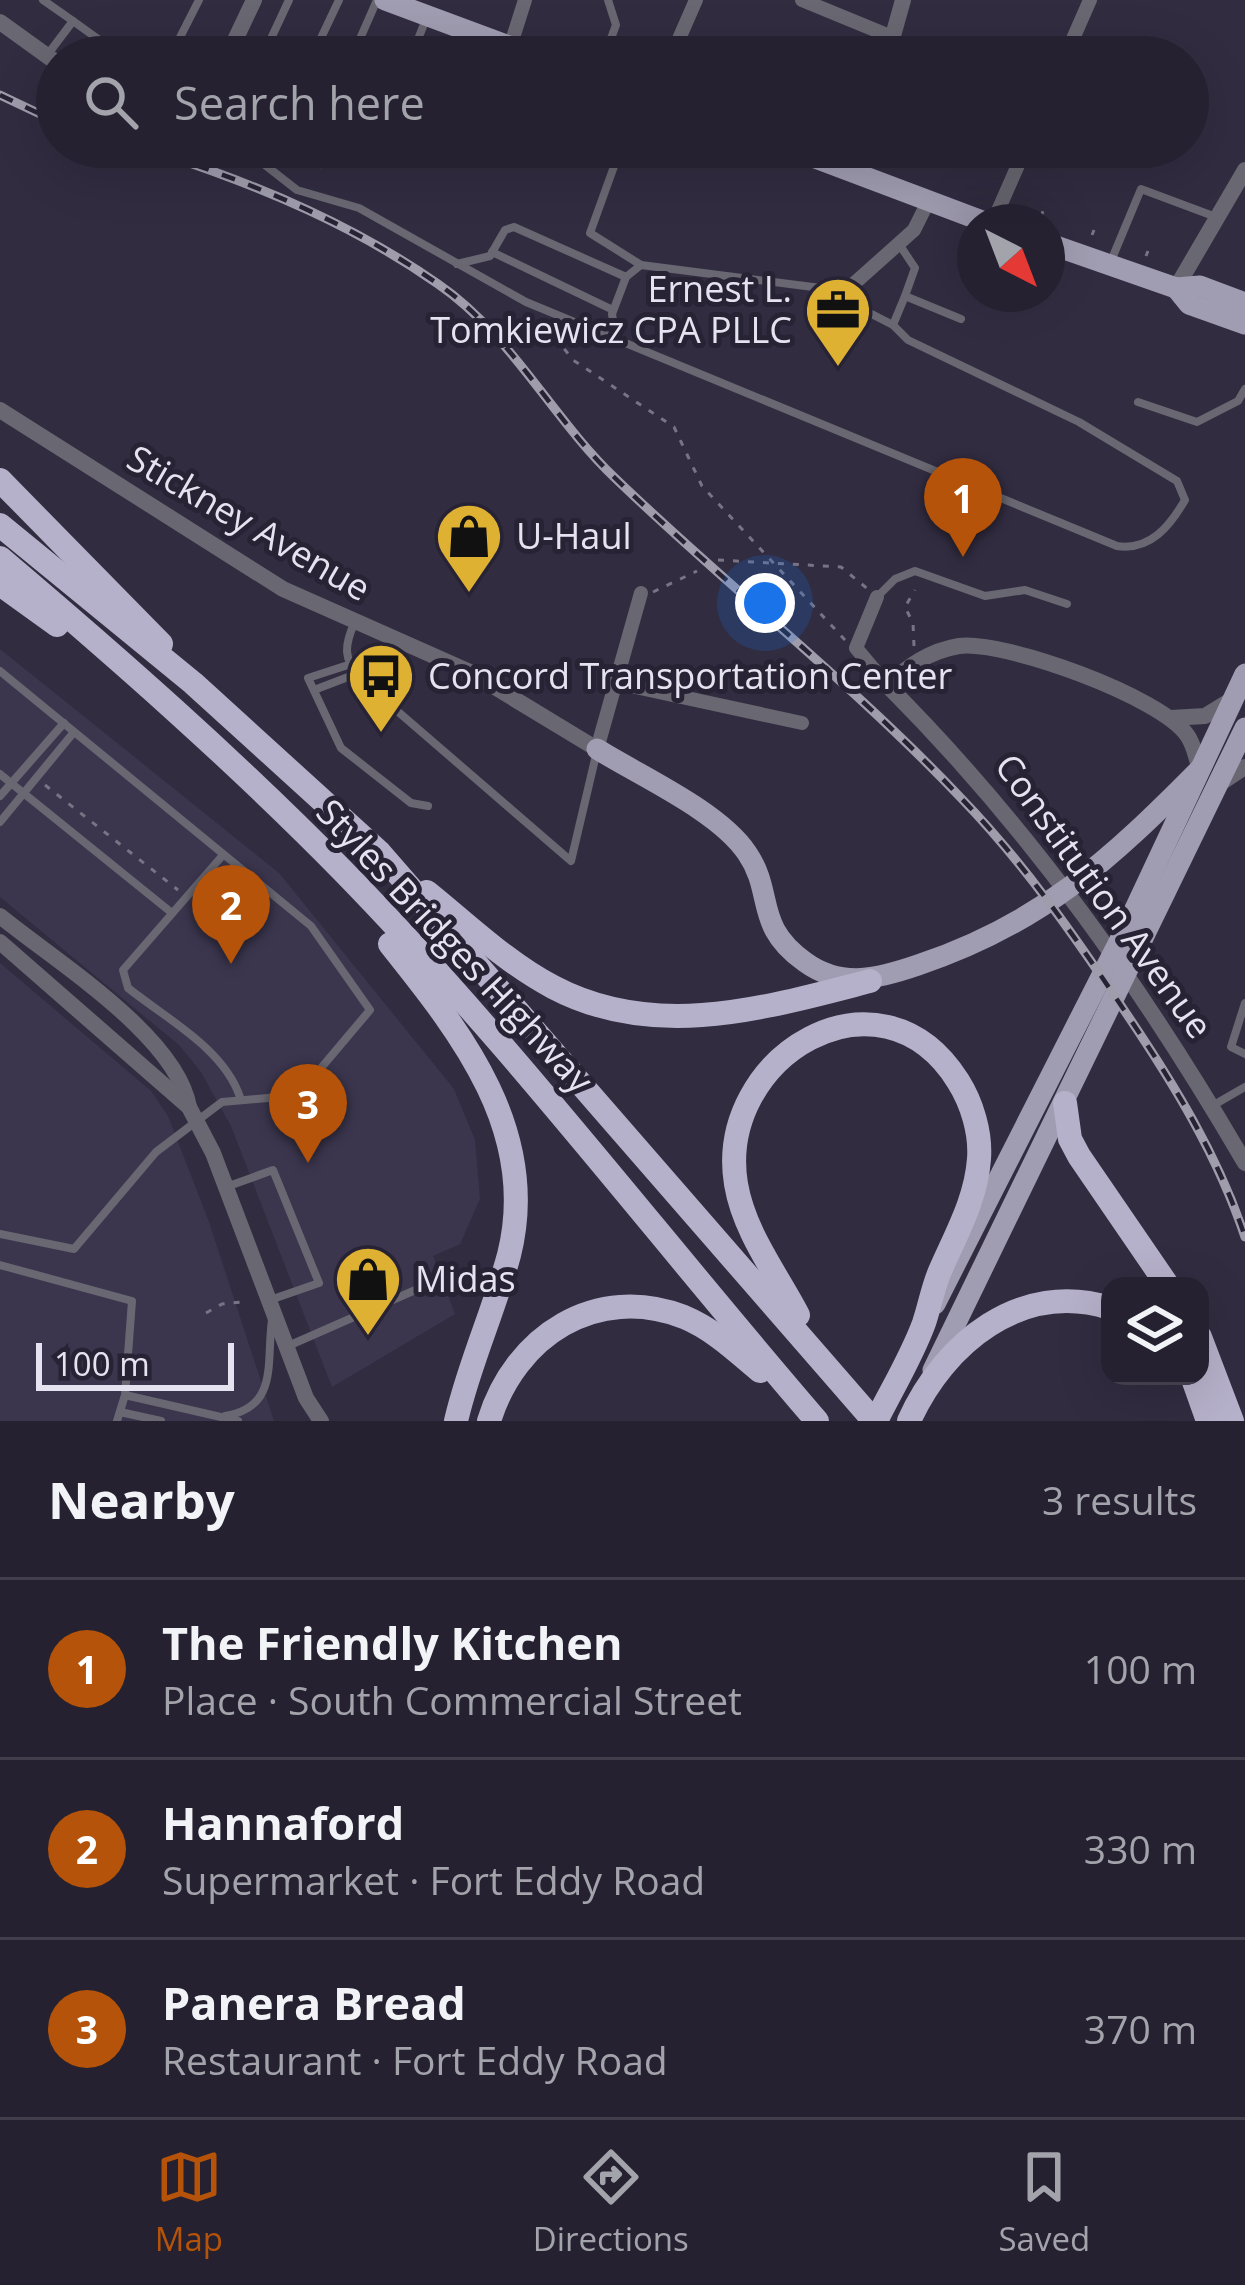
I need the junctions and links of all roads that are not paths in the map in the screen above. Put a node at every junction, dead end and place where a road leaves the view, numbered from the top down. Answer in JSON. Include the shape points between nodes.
{"nodes":[{"id":1,"x":43,"y":0,"type":"edge"},
{"id":2,"x":199,"y":0,"type":"edge"},
{"id":3,"x":254,"y":0,"type":"edge"},
{"id":4,"x":289,"y":0,"type":"edge"},
{"id":5,"x":339,"y":0,"type":"edge"},
{"id":6,"x":381,"y":0,"type":"edge"},
{"id":7,"x":525,"y":0,"type":"edge"},
{"id":8,"x":608,"y":0,"type":"edge"},
{"id":9,"x":696,"y":0,"type":"edge"},
{"id":10,"x":802,"y":0,"type":"edge"},
{"id":11,"x":903,"y":0,"type":"edge"},
{"id":12,"x":1090,"y":0,"type":"edge"},
{"id":13,"x":428,"y":16,"type":"junction"},
{"id":14,"x":73,"y":21,"type":"junction"},
{"id":15,"x":0,"y":22,"type":"edge"},
{"id":16,"x":65,"y":36,"type":"edge"},
{"id":17,"x":94,"y":36,"type":"edge"},
{"id":18,"x":181,"y":36,"type":"edge"},
{"id":19,"x":237,"y":36,"type":"edge"},
{"id":20,"x":272,"y":36,"type":"edge"},
{"id":21,"x":322,"y":36,"type":"edge"},
{"id":22,"x":363,"y":36,"type":"edge"},
{"id":23,"x":420,"y":36,"type":"edge"},
{"id":24,"x":472,"y":36,"type":"edge"},
{"id":25,"x":513,"y":36,"type":"edge"},
{"id":26,"x":612,"y":36,"type":"edge"},
{"id":27,"x":680,"y":36,"type":"edge"},
{"id":28,"x":890,"y":36,"type":"edge"},
{"id":29,"x":892,"y":36,"type":"edge"},
{"id":30,"x":1074,"y":36,"type":"edge"},
{"id":31,"x":36,"y":48,"type":"edge"},
{"id":32,"x":269,"y":168,"type":"edge"},
{"id":33,"x":614,"y":168,"type":"edge"},
{"id":34,"x":850,"y":168,"type":"edge"},
{"id":35,"x":1016,"y":168,"type":"edge"},
{"id":36,"x":854,"y":170,"type":"joint"},
{"id":37,"x":1245,"y":170,"type":"edge"},
{"id":38,"x":929,"y":200,"type":"junction"},
{"id":39,"x":999,"y":204,"type":"edge"},
{"id":40,"x":957,"y":210,"type":"edge"},
{"id":41,"x":1218,"y":218,"type":"junction"},
{"id":42,"x":898,"y":243,"type":"junction"},
{"id":43,"x":492,"y":252,"type":"junction"},
{"id":44,"x":1065,"y":252,"type":"edge"},
{"id":45,"x":457,"y":264,"type":"junction"},
{"id":46,"x":1110,"y":265,"type":"junction"},
{"id":47,"x":641,"y":266,"type":"junction"},
{"id":48,"x":626,"y":277,"type":"junction"},
{"id":49,"x":1176,"y":288,"type":"junction"},
{"id":50,"x":905,"y":296,"type":"junction"},
{"id":51,"x":839,"y":297,"type":"junction"},
{"id":52,"x":1245,"y":302,"type":"edge"},
{"id":53,"x":613,"y":310,"type":"junction"},
{"id":54,"x":961,"y":319,"type":"dead end"},
{"id":55,"x":892,"y":325,"type":"junction"},
{"id":56,"x":1245,"y":325,"type":"edge"},
{"id":57,"x":616,"y":341,"type":"junction"},
{"id":58,"x":1245,"y":388,"type":"edge"},
{"id":59,"x":1138,"y":402,"type":"dead end"},
{"id":60,"x":0,"y":410,"type":"edge"},
{"id":61,"x":0,"y":480,"type":"edge"},
{"id":62,"x":0,"y":526,"type":"edge"},
{"id":63,"x":0,"y":558,"type":"edge"},
{"id":64,"x":0,"y":584,"type":"edge"},
{"id":65,"x":877,"y":597,"type":"joint"},
{"id":66,"x":640,"y":599,"type":"road end"},
{"id":67,"x":1067,"y":604,"type":"dead end"},
{"id":68,"x":354,"y":624,"type":"junction"},
{"id":69,"x":348,"y":664,"type":"junction"},
{"id":70,"x":0,"y":671,"type":"edge"},
{"id":71,"x":356,"y":674,"type":"junction"},
{"id":72,"x":1245,"y":674,"type":"edge"},
{"id":73,"x":193,"y":682,"type":"junction"},
{"id":74,"x":617,"y":683,"type":"junction"},
{"id":75,"x":887,"y":685,"type":"junction"},
{"id":76,"x":314,"y":690,"type":"junction"},
{"id":77,"x":1233,"y":699,"type":"junction"},
{"id":78,"x":1171,"y":718,"type":"junction"},
{"id":79,"x":64,"y":723,"type":"junction"},
{"id":80,"x":802,"y":723,"type":"dead end"},
{"id":81,"x":1245,"y":728,"type":"edge"},
{"id":82,"x":74,"y":732,"type":"junction"},
{"id":83,"x":203,"y":734,"type":"junction"},
{"id":84,"x":597,"y":749,"type":"junction"},
{"id":85,"x":1245,"y":767,"type":"edge"},
{"id":86,"x":1200,"y":770,"type":"junction"},
{"id":87,"x":0,"y":774,"type":"edge"},
{"id":88,"x":11,"y":783,"type":"junction"},
{"id":89,"x":1219,"y":785,"type":"junction"},
{"id":90,"x":23,"y":793,"type":"junction"},
{"id":91,"x":0,"y":796,"type":"edge"},
{"id":92,"x":428,"y":806,"type":"dead end"},
{"id":93,"x":0,"y":822,"type":"edge"},
{"id":94,"x":380,"y":853,"type":"junction"},
{"id":95,"x":223,"y":855,"type":"junction"},
{"id":96,"x":343,"y":871,"type":"junction"},
{"id":97,"x":172,"y":913,"type":"junction"},
{"id":98,"x":0,"y":916,"type":"edge"},
{"id":99,"x":0,"y":942,"type":"edge"},
{"id":100,"x":870,"y":981,"type":"junction"},
{"id":101,"x":1245,"y":1003,"type":"edge"},
{"id":102,"x":1245,"y":1054,"type":"edge"},
{"id":103,"x":1245,"y":1087,"type":"edge"},
{"id":104,"x":241,"y":1097,"type":"junction"},
{"id":105,"x":1064,"y":1103,"type":"junction"},
{"id":106,"x":1212,"y":1106,"type":"junction"},
{"id":107,"x":193,"y":1114,"type":"junction"},
{"id":108,"x":1245,"y":1163,"type":"edge"},
{"id":109,"x":226,"y":1187,"type":"junction"},
{"id":110,"x":0,"y":1234,"type":"edge"},
{"id":111,"x":0,"y":1265,"type":"edge"},
{"id":112,"x":1162,"y":1277,"type":"edge"},
{"id":113,"x":429,"y":1284,"type":"dead end"},
{"id":114,"x":271,"y":1307,"type":"junction"},
{"id":115,"x":1101,"y":1307,"type":"edge"},
{"id":116,"x":923,"y":1325,"type":"junction"},
{"id":117,"x":286,"y":1346,"type":"junction"},
{"id":118,"x":815,"y":1349,"type":"junction"},
{"id":119,"x":1209,"y":1361,"type":"edge"},
{"id":120,"x":1195,"y":1385,"type":"edge"},
{"id":121,"x":124,"y":1395,"type":"junction"},
{"id":122,"x":306,"y":1398,"type":"junction"},
{"id":123,"x":912,"y":1415,"type":"edge"},
{"id":124,"x":118,"y":1417,"type":"edge"},
{"id":125,"x":221,"y":1417,"type":"junction"},
{"id":126,"x":814,"y":1417,"type":"edge"},
{"id":127,"x":873,"y":1418,"type":"edge"},
{"id":128,"x":161,"y":1421,"type":"edge"},
{"id":129,"x":238,"y":1421,"type":"edge"},
{"id":130,"x":303,"y":1421,"type":"edge"},
{"id":131,"x":321,"y":1421,"type":"edge"},
{"id":132,"x":456,"y":1421,"type":"edge"},
{"id":133,"x":489,"y":1421,"type":"edge"},
{"id":134,"x":1208,"y":1421,"type":"edge"},
{"id":135,"x":1232,"y":1421,"type":"edge"}],
"edges":[{"from":1,"to":14,"type":"lane"},
{"from":2,"to":18,"type":"lane"},
{"from":3,"to":19,"type":"street"},
{"from":4,"to":20,"type":"lane"},
{"from":5,"to":21,"type":"lane"},
{"from":6,"to":13,"type":"main road"},
{"from":6,"to":22,"type":"lane"},
{"from":7,"to":25,"type":"street"},
{"from":8,"to":26,"type":"lane"},
{"from":9,"to":27,"type":"street"},
{"from":10,"to":28,"type":"street"},
{"from":11,"to":29,"type":"street"},
{"from":12,"to":30,"type":"street"},
{"from":13,"to":23,"type":"lane"},
{"from":13,"to":24,"type":"main road"},
{"from":14,"to":16,"type":"lane"},
{"from":14,"to":17,"type":"lane"},
{"from":15,"to":31,"type":"street"},
{"from":32,"to":45,"type":"lane","via":[[297,190],[359,208]]},
{"from":33,"to":47,"type":"lane","via":[[590,232]]},
{"from":34,"to":36,"type":"main road"},
{"from":35,"to":39,"type":"street"},
{"from":36,"to":38,"type":"main road"},
{"from":37,"to":41,"type":"street"},
{"from":38,"to":40,"type":"main road"},
{"from":38,"to":42,"type":"street","via":[[920,223]]},
{"from":41,"to":46,"type":"lane","via":[[1142,189]]},
{"from":41,"to":49,"type":"street"},
{"from":42,"to":50,"type":"lane","via":[[915,268]]},
{"from":42,"to":51,"type":"street"},
{"from":43,"to":45,"type":"lane"},
{"from":43,"to":48,"type":"lane","via":[[514,227]]},
{"from":43,"to":53,"type":"lane"},
{"from":44,"to":46,"type":"main road"},
{"from":45,"to":57,"type":"lane"},
{"from":46,"to":49,"type":"main road"},
{"from":47,"to":48,"type":"lane"},
{"from":47,"to":51,"type":"lane","via":[[782,281]]},
{"from":48,"to":53,"type":"lane"},
{"from":49,"to":52,"type":"main road","via":[[1200,286]]},
{"from":49,"to":56,"type":"main road","via":[[1189,304]]},
{"from":50,"to":54,"type":"lane"},
{"from":50,"to":55,"type":"lane"},
{"from":51,"to":55,"type":"lane"},
{"from":53,"to":57,"type":"lane"},
{"from":55,"to":57,"type":"lane","via":[[1177,481],[1184,500],[1171,524],[1142,544],[1117,546]]},
{"from":58,"to":59,"type":"lane","via":[[1197,422]]},
{"from":60,"to":68,"type":"street","name":"Stickney Avenue","via":[[283,589]]},
{"from":61,"to":73,"type":"highway","via":[[133,609]]},
{"from":62,"to":73,"type":"highway","name":"Styles Bridges Highway"},
{"from":63,"to":83,"type":"highway","name":"Styles Bridges Highway"},
{"from":64,"to":83,"type":"highway"},
{"from":65,"to":67,"type":"lane","via":[[915,571],[985,596],[1025,590]]},
{"from":65,"to":75,"type":"street","via":[[856,649]]},
{"from":66,"to":74,"type":"street"},
{"from":68,"to":69,"type":"lane"},
{"from":68,"to":84,"type":"street","name":"Stickney Avenue","via":[[470,672]]},
{"from":69,"to":71,"type":"lane"},
{"from":69,"to":76,"type":"lane","via":[[308,678]]},
{"from":70,"to":79,"type":"lane"},
{"from":71,"to":76,"type":"lane"},
{"from":71,"to":84,"type":"lane","via":[[571,861]]},
{"from":72,"to":77,"type":"main road"},
{"from":73,"to":94,"type":"highway","name":"Styles Bridges Highway"},
{"from":74,"to":80,"type":"street"},
{"from":74,"to":84,"type":"street"},
{"from":75,"to":78,"type":"street","via":[[936,652],[990,646],[1046,660]]},
{"from":75,"to":106,"type":"street","name":"Constitution Avenue","via":[[1023,830]]},
{"from":76,"to":92,"type":"lane","via":[[341,748],[411,802]]},
{"from":77,"to":78,"type":"street","via":[[1204,716]]},
{"from":77,"to":86,"type":"main road"},
{"from":78,"to":86,"type":"street","via":[[1187,734]]},
{"from":79,"to":82,"type":"lane"},
{"from":79,"to":88,"type":"lane"},
{"from":81,"to":89,"type":"main road"},
{"from":82,"to":90,"type":"lane"},
{"from":82,"to":95,"type":"lane"},
{"from":83,"to":96,"type":"highway","name":"Styles Bridges Highway"},
{"from":84,"to":100,"type":"main road","via":[[742,846],[766,919],[807,964]]},
{"from":85,"to":89,"type":"street"},
{"from":86,"to":100,"type":"main road","via":[[1090,876],[1025,920]]},
{"from":86,"to":116,"type":"main road"},
{"from":87,"to":88,"type":"lane"},
{"from":88,"to":90,"type":"lane"},
{"from":88,"to":91,"type":"lane"},
{"from":89,"to":105,"type":"main road"},
{"from":90,"to":93,"type":"lane"},
{"from":90,"to":97,"type":"lane"},
{"from":94,"to":100,"type":"highway","via":[[513,962],[566,993],[624,1012],[701,1017]]},
{"from":94,"to":118,"type":"highway","name":"Styles Bridges Highway"},
{"from":95,"to":97,"type":"lane"},
{"from":95,"to":104,"type":"lane","via":[[311,926],[370,1010],[305,1087]]},
{"from":96,"to":126,"type":"highway","name":"Styles Bridges Highway","via":[[488,1029]]},
{"from":96,"to":132,"type":"highway","via":[[481,1066],[513,1160],[510,1252]]},
{"from":97,"to":104,"type":"lane","via":[[123,970],[128,988],[219,1059]]},
{"from":98,"to":107,"type":"street","via":[[152,1041],[182,1078]]},
{"from":99,"to":107,"type":"street"},
{"from":101,"to":102,"type":"lane","via":[[1231,1047]]},
{"from":103,"to":106,"type":"lane"},
{"from":104,"to":107,"type":"lane"},
{"from":105,"to":112,"type":"highway","via":[[1070,1139]]},
{"from":105,"to":123,"type":"main road"},
{"from":106,"to":108,"type":"street","name":"Constitution Avenue"},
{"from":107,"to":109,"type":"street"},
{"from":107,"to":110,"type":"lane","via":[[74,1249]]},
{"from":109,"to":114,"type":"street"},
{"from":109,"to":114,"type":"lane","via":[[272,1169],[320,1283]]},
{"from":111,"to":121,"type":"lane","via":[[132,1301]]},
{"from":113,"to":117,"type":"lane"},
{"from":114,"to":117,"type":"street"},
{"from":114,"to":125,"type":"lane","via":[[266,1393],[251,1409]]},
{"from":115,"to":123,"type":"highway","via":[[1053,1301],[996,1320],[954,1352]]},
{"from":116,"to":118,"type":"highway","via":[[974,1191],[973,1116],[954,1075],[921,1042],[881,1026],[836,1027],[773,1064],[749,1100],[735,1151],[746,1221]]},
{"from":116,"to":127,"type":"highway"},
{"from":117,"to":122,"type":"street"},
{"from":118,"to":127,"type":"highway"},
{"from":119,"to":135,"type":"highway"},
{"from":120,"to":134,"type":"highway"},
{"from":121,"to":124,"type":"lane"},
{"from":121,"to":125,"type":"lane"},
{"from":122,"to":130,"type":"street"},
{"from":122,"to":131,"type":"street"},
{"from":124,"to":128,"type":"lane"},
{"from":125,"to":129,"type":"lane"},
{"from":126,"to":133,"type":"highway","via":[[715,1334],[659,1309],[628,1307],[569,1319],[532,1344],[512,1367]]}]}
